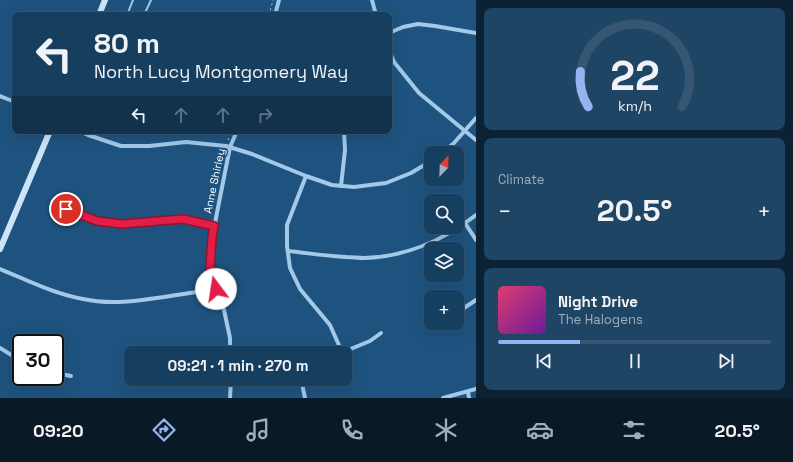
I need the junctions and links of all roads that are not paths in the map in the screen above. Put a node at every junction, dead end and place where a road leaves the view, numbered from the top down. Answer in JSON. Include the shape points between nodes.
{"nodes":[{"id":1,"x":105,"y":0,"type":"edge"},
{"id":2,"x":133,"y":0,"type":"edge"},
{"id":3,"x":151,"y":0,"type":"edge"},
{"id":4,"x":279,"y":0,"type":"edge"},
{"id":5,"x":372,"y":0,"type":"edge"},
{"id":6,"x":100,"y":12,"type":"edge"},
{"id":7,"x":128,"y":12,"type":"edge"},
{"id":8,"x":145,"y":12,"type":"edge"},
{"id":9,"x":276,"y":12,"type":"edge"},
{"id":10,"x":375,"y":12,"type":"edge"},
{"id":11,"x":392,"y":32,"type":"edge"},
{"id":12,"x":476,"y":33,"type":"edge"},
{"id":13,"x":392,"y":57,"type":"edge"},
{"id":14,"x":0,"y":96,"type":"edge"},
{"id":15,"x":12,"y":101,"type":"edge"},
{"id":16,"x":476,"y":118,"type":"edge"},
{"id":17,"x":465,"y":131,"type":"junction"},
{"id":18,"x":49,"y":134,"type":"edge"},
{"id":19,"x":86,"y":134,"type":"edge"},
{"id":20,"x":236,"y":134,"type":"edge"},
{"id":21,"x":344,"y":134,"type":"edge"},
{"id":22,"x":476,"y":140,"type":"edge"},
{"id":23,"x":230,"y":146,"type":"junction"},
{"id":24,"x":450,"y":146,"type":"edge"},
{"id":25,"x":424,"y":165,"type":"edge"},
{"id":26,"x":306,"y":176,"type":"junction"},
{"id":27,"x":341,"y":186,"type":"junction"},
{"id":28,"x":66,"y":209,"type":"dead end"},
{"id":29,"x":476,"y":215,"type":"edge"},
{"id":30,"x":465,"y":223,"type":"junction"},
{"id":31,"x":214,"y":226,"type":"junction"},
{"id":32,"x":476,"y":240,"type":"edge"},
{"id":33,"x":0,"y":249,"type":"edge"},
{"id":34,"x":288,"y":251,"type":"junction"},
{"id":35,"x":0,"y":269,"type":"edge"},
{"id":36,"x":216,"y":289,"type":"junction"},
{"id":37,"x":476,"y":300,"type":"edge"},
{"id":38,"x":464,"y":308,"type":"edge"},
{"id":39,"x":382,"y":333,"type":"dead end"},
{"id":40,"x":230,"y":346,"type":"edge"},
{"id":41,"x":338,"y":346,"type":"edge"},
{"id":42,"x":0,"y":348,"type":"edge"},
{"id":43,"x":352,"y":348,"type":"edge"},
{"id":44,"x":12,"y":355,"type":"edge"},
{"id":45,"x":64,"y":375,"type":"edge"},
{"id":46,"x":71,"y":376,"type":"dead end"},
{"id":47,"x":231,"y":386,"type":"edge"},
{"id":48,"x":302,"y":386,"type":"edge"},
{"id":49,"x":476,"y":389,"type":"edge"},
{"id":50,"x":468,"y":392,"type":"junction"},
{"id":51,"x":230,"y":398,"type":"edge"},
{"id":52,"x":305,"y":398,"type":"edge"},
{"id":53,"x":443,"y":398,"type":"edge"},
{"id":54,"x":469,"y":398,"type":"edge"}],
"edges":[{"from":1,"to":6,"type":"street"},
{"from":2,"to":7,"type":"lane"},
{"from":3,"to":8,"type":"lane"},
{"from":4,"to":9,"type":"street"},
{"from":5,"to":10,"type":"street"},
{"from":11,"to":12,"type":"street","via":[[418,24]]},
{"from":13,"to":17,"type":"street","via":[[419,94]]},
{"from":14,"to":15,"type":"street"},
{"from":16,"to":17,"type":"street"},
{"from":17,"to":22,"type":"street"},
{"from":17,"to":24,"type":"street"},
{"from":18,"to":33,"type":"street"},
{"from":19,"to":23,"type":"street","via":[[121,146],[186,142]]},
{"from":20,"to":23,"type":"street","name":"Anne Shirley"},
{"from":21,"to":27,"type":"street"},
{"from":23,"to":26,"type":"street"},
{"from":23,"to":31,"type":"street","name":"Anne Shirley"},
{"from":25,"to":27,"type":"street","via":[[386,183]]},
{"from":26,"to":27,"type":"street"},
{"from":26,"to":34,"type":"street","via":[[287,225]]},
{"from":28,"to":31,"type":"street","via":[[97,221],[122,224],[183,219]]},
{"from":29,"to":30,"type":"street"},
{"from":30,"to":32,"type":"street"},
{"from":30,"to":34,"type":"street","via":[[419,248],[393,255],[364,258]]},
{"from":31,"to":36,"type":"street","name":"Anne Shirley","via":[[210,269]]},
{"from":34,"to":41,"type":"street","via":[[290,268],[300,289],[330,325]]},
{"from":35,"to":36,"type":"street","via":[[59,293],[94,301],[139,301]]},
{"from":36,"to":40,"type":"street","name":"Anne Shirley","via":[[224,310]]},
{"from":37,"to":38,"type":"street"},
{"from":39,"to":43,"type":"street"},
{"from":42,"to":44,"type":"street"},
{"from":45,"to":46,"type":"street"},
{"from":47,"to":51,"type":"street"},
{"from":48,"to":52,"type":"street"},
{"from":49,"to":50,"type":"street"},
{"from":50,"to":53,"type":"street"},
{"from":50,"to":54,"type":"street"}]}
